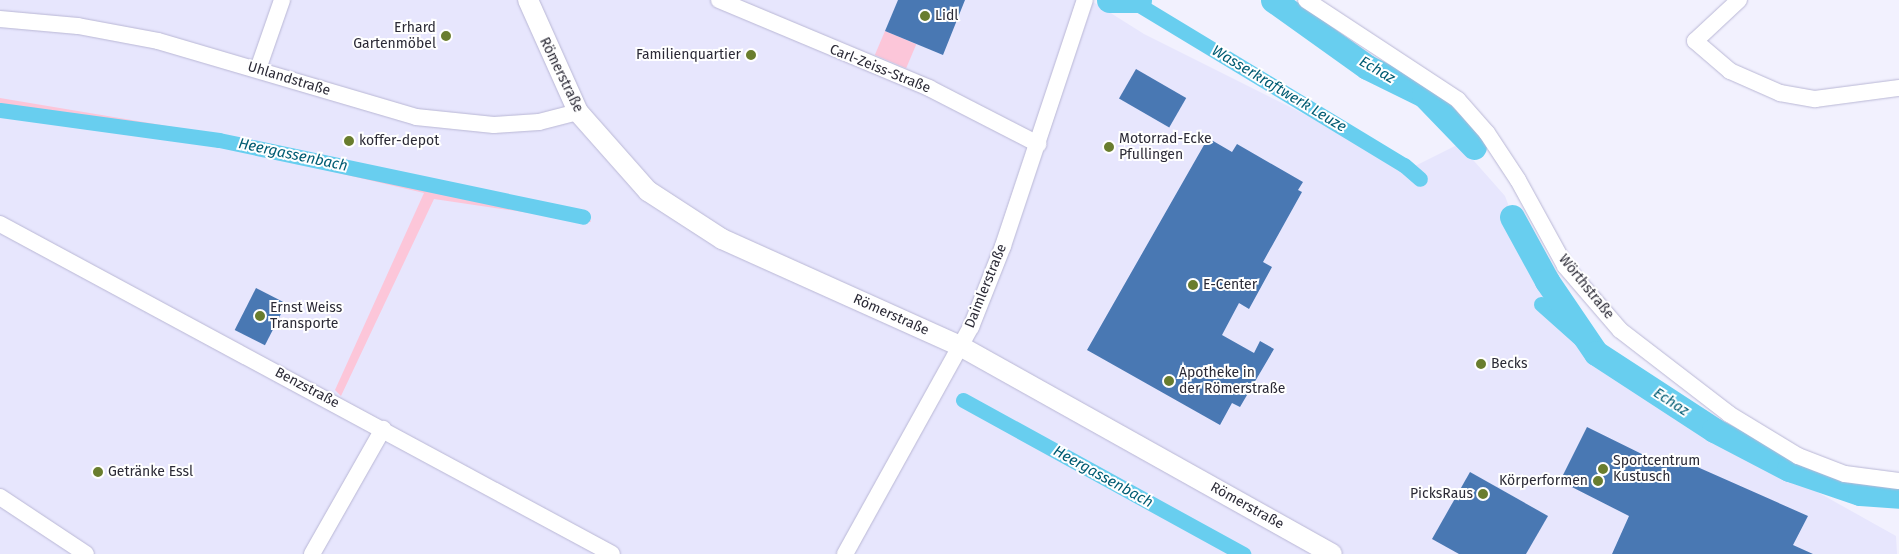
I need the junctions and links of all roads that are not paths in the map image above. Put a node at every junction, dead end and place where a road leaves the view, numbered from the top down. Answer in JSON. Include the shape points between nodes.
{"nodes":[{"id":1,"x":282,"y":0,"type":"edge"},
{"id":2,"x":528,"y":0,"type":"edge"},
{"id":3,"x":719,"y":0,"type":"edge"},
{"id":4,"x":1086,"y":0,"type":"edge"},
{"id":5,"x":1306,"y":0,"type":"edge"},
{"id":6,"x":1739,"y":0,"type":"edge"},
{"id":7,"x":0,"y":20,"type":"edge"},
{"id":8,"x":258,"y":69,"type":"junction"},
{"id":9,"x":1899,"y":88,"type":"edge"},
{"id":10,"x":578,"y":112,"type":"junction"},
{"id":11,"x":1038,"y":144,"type":"junction"},
{"id":12,"x":0,"y":224,"type":"edge"},
{"id":13,"x":960,"y":346,"type":"junction"},
{"id":14,"x":383,"y":429,"type":"junction"},
{"id":15,"x":1899,"y":481,"type":"edge"},
{"id":16,"x":0,"y":497,"type":"edge"},
{"id":17,"x":86,"y":554,"type":"edge"},
{"id":18,"x":312,"y":554,"type":"edge"},
{"id":19,"x":612,"y":554,"type":"edge"},
{"id":20,"x":845,"y":554,"type":"edge"},
{"id":21,"x":1332,"y":554,"type":"edge"}],
"edges":[{"from":1,"to":8,"type":"street"},
{"from":2,"to":10,"type":"main road","name":"Römerstraße"},
{"from":3,"to":11,"type":"street","name":"Carl-Zeiss-Straße","via":[[929,88]]},
{"from":4,"to":11,"type":"street","name":"Daimlerstraße"},
{"from":5,"to":15,"type":"street","name":"Wörthstraße","via":[[1458,100],[1487,133],[1518,180],[1565,266],[1620,330],[1729,414],[1798,456],[1845,474]]},
{"from":6,"to":9,"type":"street","via":[[1694,41],[1730,71],[1780,93],[1815,99]]},
{"from":7,"to":8,"type":"street","name":"Uhlandstraße","via":[[78,26],[149,40]]},
{"from":8,"to":10,"type":"street","name":"Uhlandstraße","via":[[416,117],[494,125],[539,122]]},
{"from":10,"to":13,"type":"main road","name":"Römerstraße","via":[[648,191],[722,239]]},
{"from":11,"to":13,"type":"street","name":"Daimlerstraße","via":[[1003,246]]},
{"from":12,"to":14,"type":"street","name":"Benzstraße"},
{"from":13,"to":20,"type":"street","name":"Daimlerstraße"},
{"from":13,"to":21,"type":"main road","name":"Römerstraße"},
{"from":14,"to":18,"type":"street"},
{"from":14,"to":19,"type":"street","name":"Benzstraße"},
{"from":16,"to":17,"type":"street"}]}
